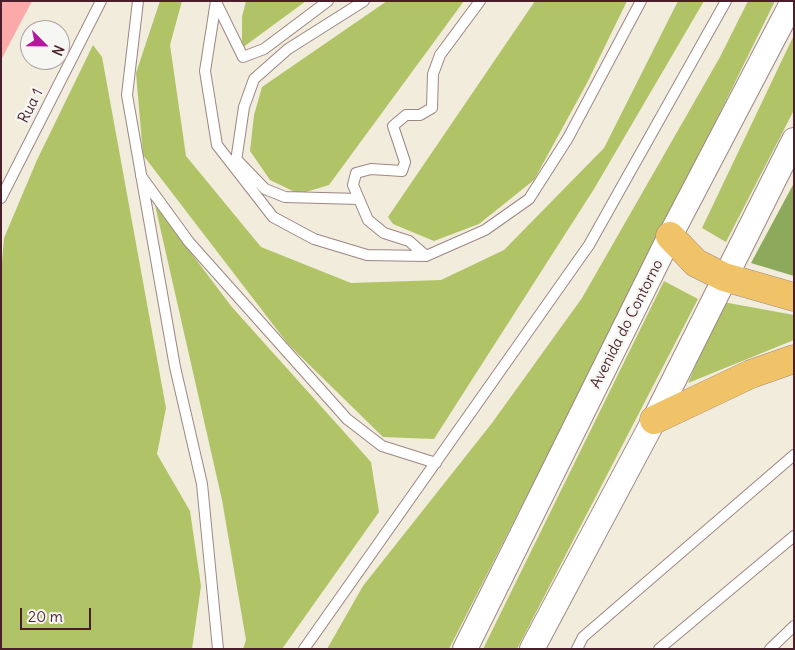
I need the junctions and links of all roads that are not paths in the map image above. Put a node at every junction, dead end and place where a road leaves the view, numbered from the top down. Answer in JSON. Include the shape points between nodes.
{"nodes":[{"id":1,"x":102,"y":1,"type":"edge"},
{"id":2,"x":138,"y":1,"type":"edge"},
{"id":3,"x":216,"y":1,"type":"edge"},
{"id":4,"x":328,"y":1,"type":"edge"},
{"id":5,"x":364,"y":1,"type":"edge"},
{"id":6,"x":480,"y":1,"type":"edge"},
{"id":7,"x":640,"y":1,"type":"edge"},
{"id":8,"x":726,"y":1,"type":"edge"},
{"id":9,"x":793,"y":1,"type":"edge"},
{"id":10,"x":794,"y":140,"type":"edge"},
{"id":11,"x":236,"y":164,"type":"junction"},
{"id":12,"x":140,"y":174,"type":"junction"},
{"id":13,"x":1,"y":198,"type":"edge"},
{"id":14,"x":359,"y":199,"type":"junction"},
{"id":15,"x":670,"y":236,"type":"junction"},
{"id":16,"x":426,"y":256,"type":"junction"},
{"id":17,"x":724,"y":277,"type":"junction"},
{"id":18,"x":794,"y":297,"type":"edge"},
{"id":19,"x":794,"y":359,"type":"edge"},
{"id":20,"x":654,"y":420,"type":"junction"},
{"id":21,"x":794,"y":454,"type":"edge"},
{"id":22,"x":436,"y":463,"type":"junction"},
{"id":23,"x":794,"y":536,"type":"edge"},
{"id":24,"x":794,"y":626,"type":"edge"},
{"id":25,"x":218,"y":649,"type":"edge"},
{"id":26,"x":304,"y":649,"type":"edge"},
{"id":27,"x":465,"y":649,"type":"edge"},
{"id":28,"x":532,"y":649,"type":"edge"},
{"id":29,"x":577,"y":649,"type":"edge"},
{"id":30,"x":659,"y":649,"type":"edge"},
{"id":31,"x":770,"y":649,"type":"edge"}],
"edges":[{"from":1,"to":13,"type":"lane","name":"Rua 1"},
{"from":2,"to":12,"type":"lane","via":[[127,95]]},
{"from":3,"to":4,"type":"lane","via":[[243,57],[264,48]]},
{"from":3,"to":11,"type":"lane","via":[[205,71],[217,145]]},
{"from":5,"to":11,"type":"lane","via":[[288,50],[254,79],[244,106]]},
{"from":6,"to":14,"type":"lane","via":[[440,55],[433,74],[432,108],[420,115],[406,115],[393,126],[406,162],[402,171],[371,169],[356,173],[353,185]]},
{"from":7,"to":16,"type":"lane","via":[[568,138],[529,199],[485,230]]},
{"from":8,"to":22,"type":"lane","via":[[589,245]]},
{"from":9,"to":15,"type":"street","name":"Avenida do Contorno"},
{"from":10,"to":17,"type":"street"},
{"from":11,"to":14,"type":"lane","via":[[265,189],[285,197]]},
{"from":11,"to":16,"type":"lane","via":[[273,217],[314,239],[366,255]]},
{"from":12,"to":22,"type":"lane","via":[[189,242],[347,419],[382,446]]},
{"from":12,"to":25,"type":"lane","via":[[175,367],[202,484]]},
{"from":14,"to":16,"type":"lane","via":[[368,220],[384,233],[409,241]]},
{"from":15,"to":17,"type":"highway","via":[[696,263]]},
{"from":15,"to":27,"type":"street","name":"Avenida do Contorno"},
{"from":17,"to":18,"type":"highway"},
{"from":17,"to":20,"type":"street"},
{"from":19,"to":20,"type":"highway","via":[[751,374]]},
{"from":20,"to":28,"type":"street"},
{"from":21,"to":29,"type":"lane","via":[[583,637]]},
{"from":22,"to":26,"type":"lane"},
{"from":23,"to":30,"type":"lane"},
{"from":24,"to":31,"type":"lane"}]}
